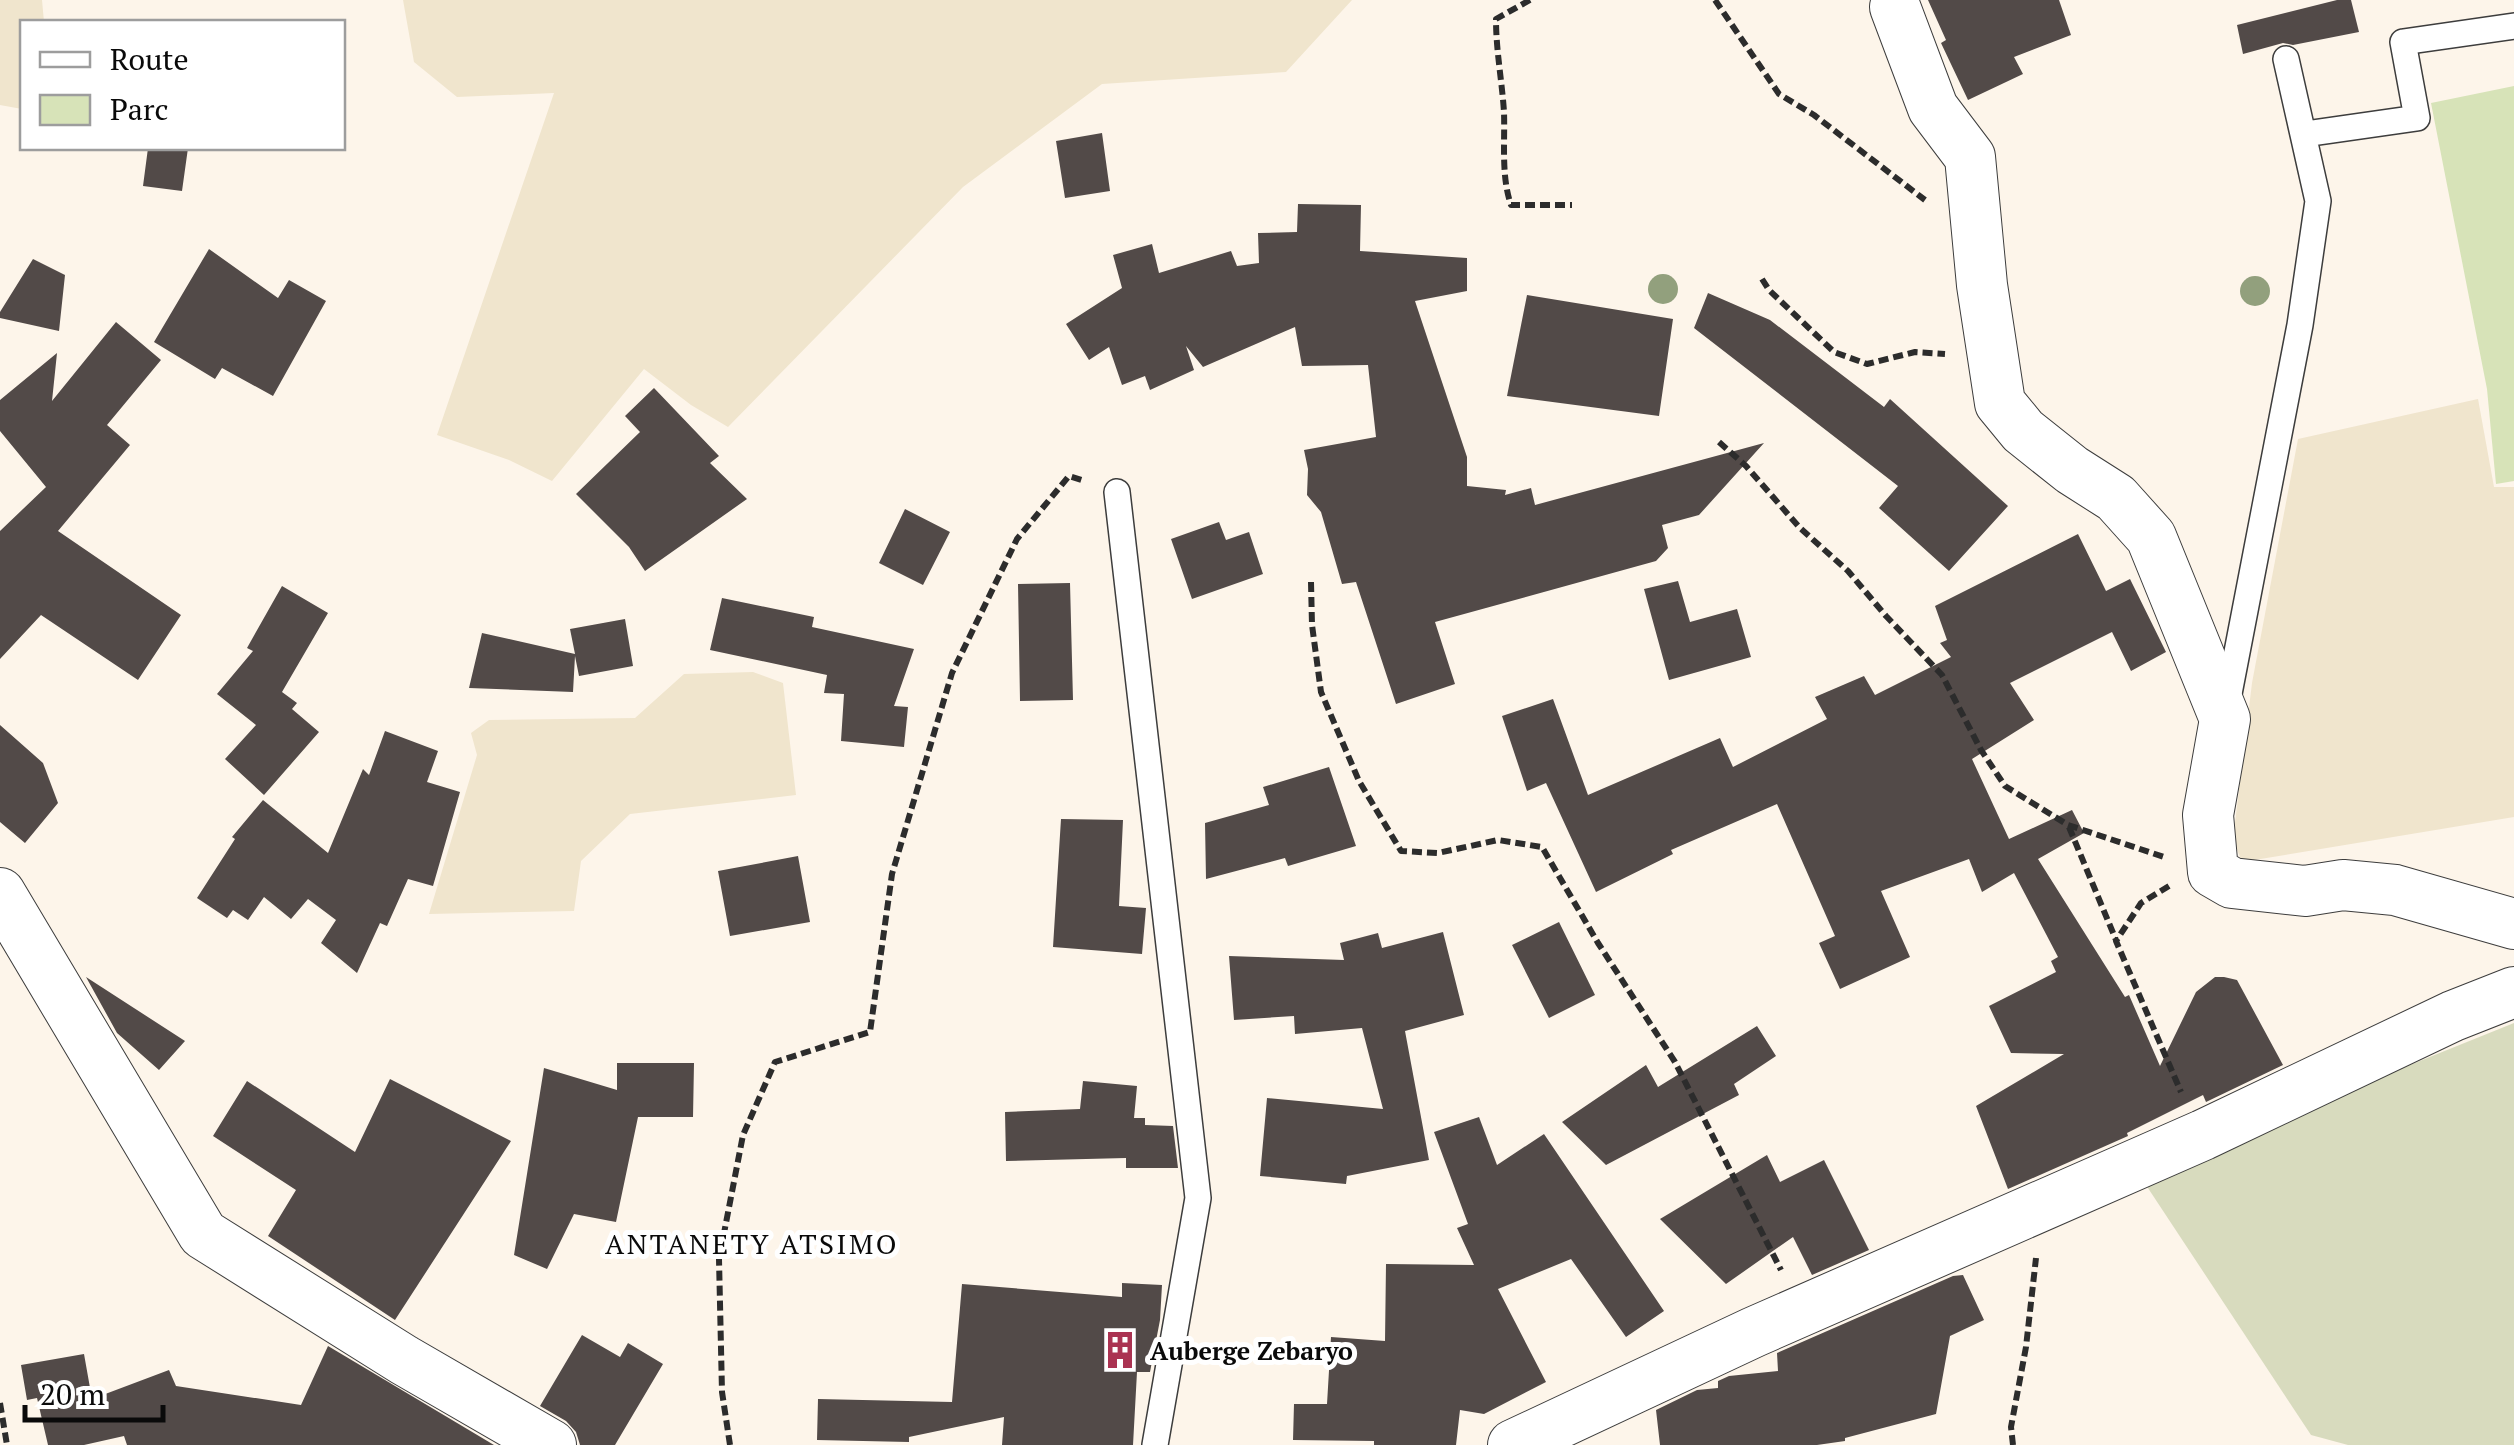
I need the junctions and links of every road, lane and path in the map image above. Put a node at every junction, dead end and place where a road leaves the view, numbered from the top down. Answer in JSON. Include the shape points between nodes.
{"nodes":[{"id":1,"x":1530,"y":0,"type":"edge"},
{"id":2,"x":1715,"y":0,"type":"edge"},
{"id":3,"x":1895,"y":6,"type":"dead end"},
{"id":4,"x":2514,"y":26,"type":"edge"},
{"id":5,"x":2286,"y":59,"type":"dead end"},
{"id":6,"x":2305,"y":134,"type":"junction"},
{"id":7,"x":1572,"y":205,"type":"dead end"},
{"id":8,"x":1977,"y":233,"type":"junction"},
{"id":9,"x":1762,"y":279,"type":"dead end"},
{"id":10,"x":1994,"y":366,"type":"junction"},
{"id":11,"x":1719,"y":442,"type":"dead end"},
{"id":12,"x":1117,"y":492,"type":"joint"},
{"id":13,"x":1311,"y":582,"type":"dead end"},
{"id":14,"x":2225,"y":719,"type":"junction"},
{"id":15,"x":2068,"y":825,"type":"junction"},
{"id":16,"x":2213,"y":872,"type":"junction"},
{"id":17,"x":0,"y":893,"type":"edge"},
{"id":18,"x":2514,"y":924,"type":"edge"},
{"id":19,"x":2116,"y":941,"type":"junction"},
{"id":20,"x":2514,"y":992,"type":"edge"},
{"id":21,"x":2202,"y":1135,"type":"junction"},
{"id":22,"x":2044,"y":1204,"type":"junction"},
{"id":23,"x":1802,"y":1311,"type":"junction"},
{"id":24,"x":0,"y":1403,"type":"edge"},
{"id":25,"x":7,"y":1445,"type":"edge"},
{"id":26,"x":551,"y":1445,"type":"edge"},
{"id":27,"x":730,"y":1445,"type":"edge"},
{"id":28,"x":1155,"y":1445,"type":"edge"},
{"id":29,"x":1512,"y":1445,"type":"edge"},
{"id":30,"x":2013,"y":1445,"type":"edge"}],
"edges":[{"from":1,"to":7,"type":"path","via":[[1496,19],[1505,186],[1511,205]]},
{"from":2,"to":8,"type":"path","via":[[1779,94]]},
{"from":3,"to":8,"type":"street","via":[[1934,108],[1970,157]]},
{"from":4,"to":6,"type":"lane","via":[[2404,42],[2416,118]]},
{"from":5,"to":6,"type":"lane"},
{"from":6,"to":14,"type":"lane","via":[[2318,201]]},
{"from":8,"to":10,"type":"street"},
{"from":9,"to":10,"type":"path","via":[[1834,352],[1867,364],[1915,352]]},
{"from":10,"to":14,"type":"street","via":[[2000,403],[2023,431],[2116,498],[2152,537]]},
{"from":11,"to":15,"type":"path","via":[[1942,675],[2005,786]]},
{"from":12,"to":27,"type":"path","via":[[1069,476],[1017,539],[952,672],[892,874],[870,1032],[774,1062],[743,1135],[719,1259]]},
{"from":12,"to":28,"type":"lane","via":[[1198,1198]]},
{"from":13,"to":23,"type":"path","via":[[1321,692],[1360,782],[1402,851],[1438,854],[1498,840],[1542,847],[1676,1062]]},
{"from":14,"to":16,"type":"street","via":[[2208,815]]},
{"from":15,"to":16,"type":"path"},
{"from":15,"to":19,"type":"path"},
{"from":16,"to":18,"type":"street","via":[[2232,883],[2305,892],[2343,884],[2395,890]]},
{"from":16,"to":19,"type":"path","via":[[2141,903]]},
{"from":17,"to":26,"type":"street","via":[[204,1234]]},
{"from":19,"to":21,"type":"path"},
{"from":20,"to":21,"type":"street"},
{"from":21,"to":22,"type":"street"},
{"from":22,"to":23,"type":"street"},
{"from":22,"to":30,"type":"path"},
{"from":23,"to":29,"type":"street"},
{"from":24,"to":25,"type":"path"}]}
